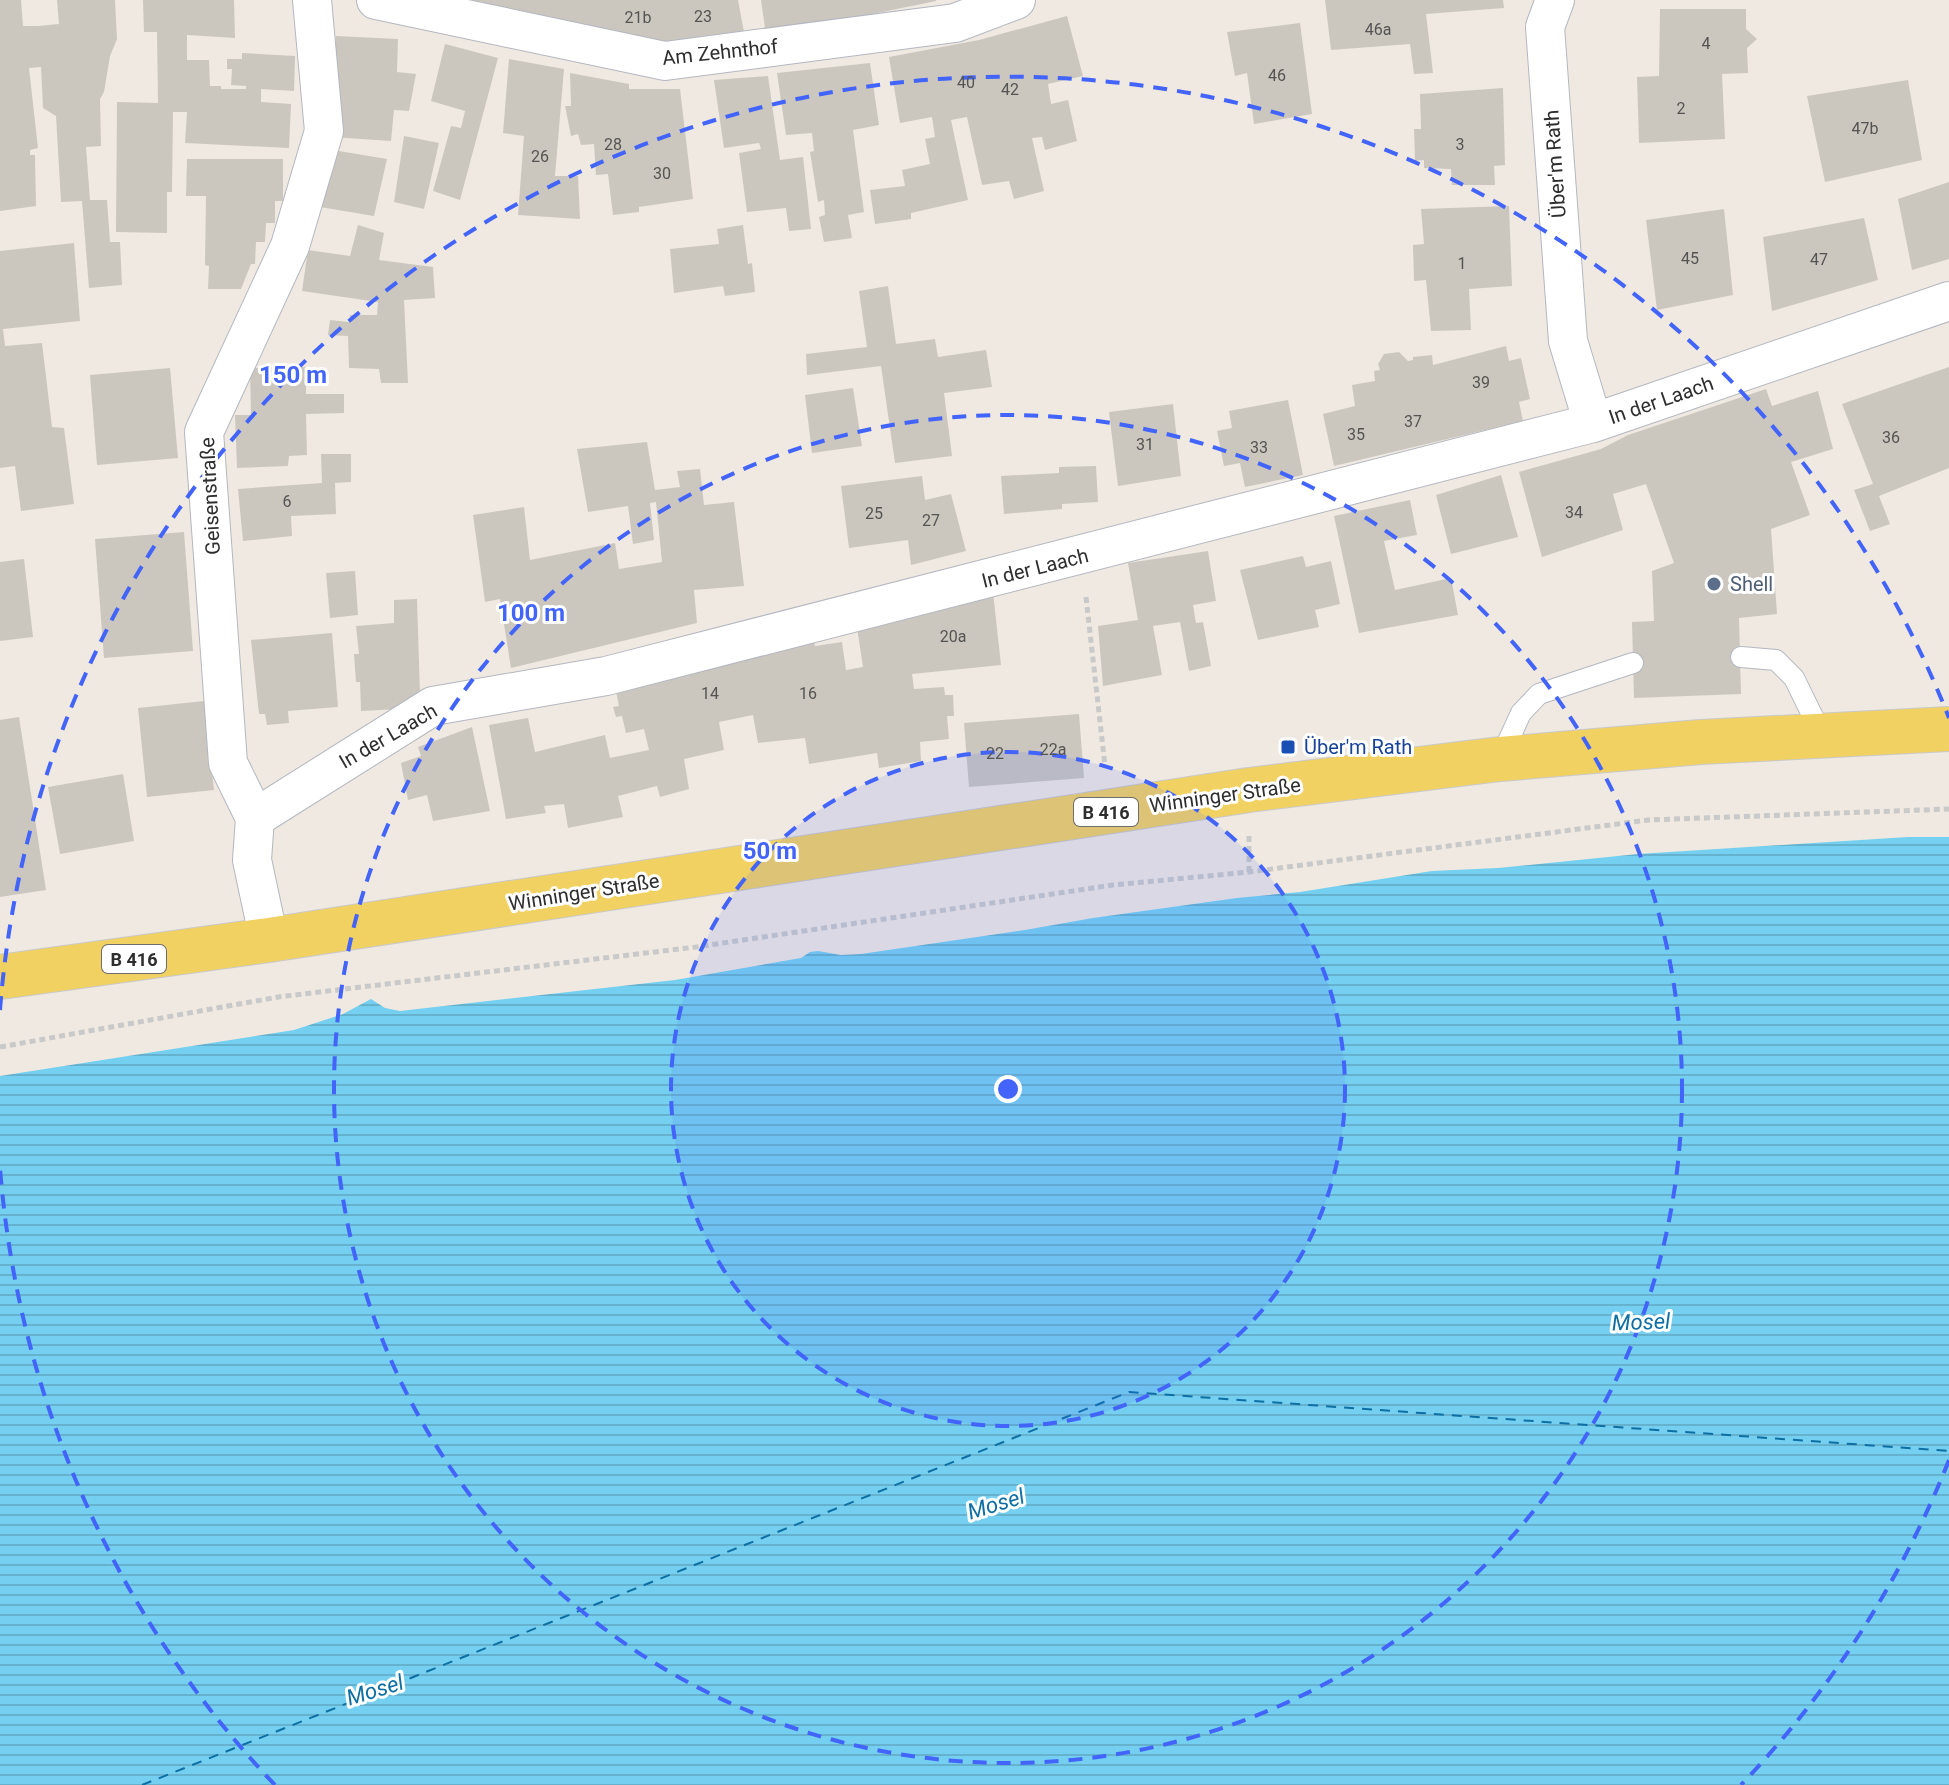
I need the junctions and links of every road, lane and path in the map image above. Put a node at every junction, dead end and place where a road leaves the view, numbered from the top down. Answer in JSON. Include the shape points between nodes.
{"nodes":[{"id":1,"x":312,"y":0,"type":"edge"},
{"id":2,"x":1016,"y":0,"type":"edge"},
{"id":3,"x":1555,"y":0,"type":"edge"},
{"id":4,"x":397,"y":2,"type":"edge"},
{"id":5,"x":1949,"y":301,"type":"edge"},
{"id":6,"x":1593,"y":423,"type":"junction"},
{"id":7,"x":1082,"y":556,"type":"junction"},
{"id":8,"x":1741,"y":657,"type":"dead end"},
{"id":9,"x":1633,"y":663,"type":"dead end"},
{"id":10,"x":1949,"y":729,"type":"edge"},
{"id":11,"x":1822,"y":735,"type":"junction"},
{"id":12,"x":1500,"y":759,"type":"junction"},
{"id":13,"x":1106,"y":776,"type":"dead end"},
{"id":14,"x":1949,"y":809,"type":"edge"},
{"id":15,"x":255,"y":818,"type":"junction"},
{"id":16,"x":269,"y":940,"type":"junction"},
{"id":17,"x":0,"y":977,"type":"edge"},
{"id":18,"x":0,"y":1047,"type":"edge"}],
"edges":[{"from":1,"to":15,"type":"street","name":"Geisenstraße","via":[[324,131],[290,246],[204,432],[228,763]]},
{"from":2,"to":4,"type":"street","name":"Am Zehnthof","via":[[955,23],[665,61]]},
{"from":3,"to":6,"type":"street","name":"Über'm Rath","via":[[1545,27],[1568,341]]},
{"from":5,"to":6,"type":"street","name":"In der Laach"},
{"from":6,"to":7,"type":"street","name":"In der Laach"},
{"from":7,"to":13,"type":"path"},
{"from":7,"to":15,"type":"street","name":"In der Laach","via":[[606,676],[433,706]]},
{"from":8,"to":11,"type":"lane","via":[[1776,660],[1794,678]]},
{"from":9,"to":12,"type":"lane","via":[[1539,694],[1521,713]]},
{"from":10,"to":11,"type":"main road","name":"Winninger Straße","number":"B 416"},
{"from":11,"to":12,"type":"main road","name":"Winninger Straße","number":"B 416"},
{"from":12,"to":16,"type":"main road","name":"Winninger Straße","number":"B 416","via":[[1249,790]]},
{"from":14,"to":18,"type":"path","via":[[1648,820],[1113,885],[696,947],[278,997]]},
{"from":15,"to":16,"type":"street","via":[[252,860]]},
{"from":16,"to":17,"type":"main road","number":"B 416"}]}
